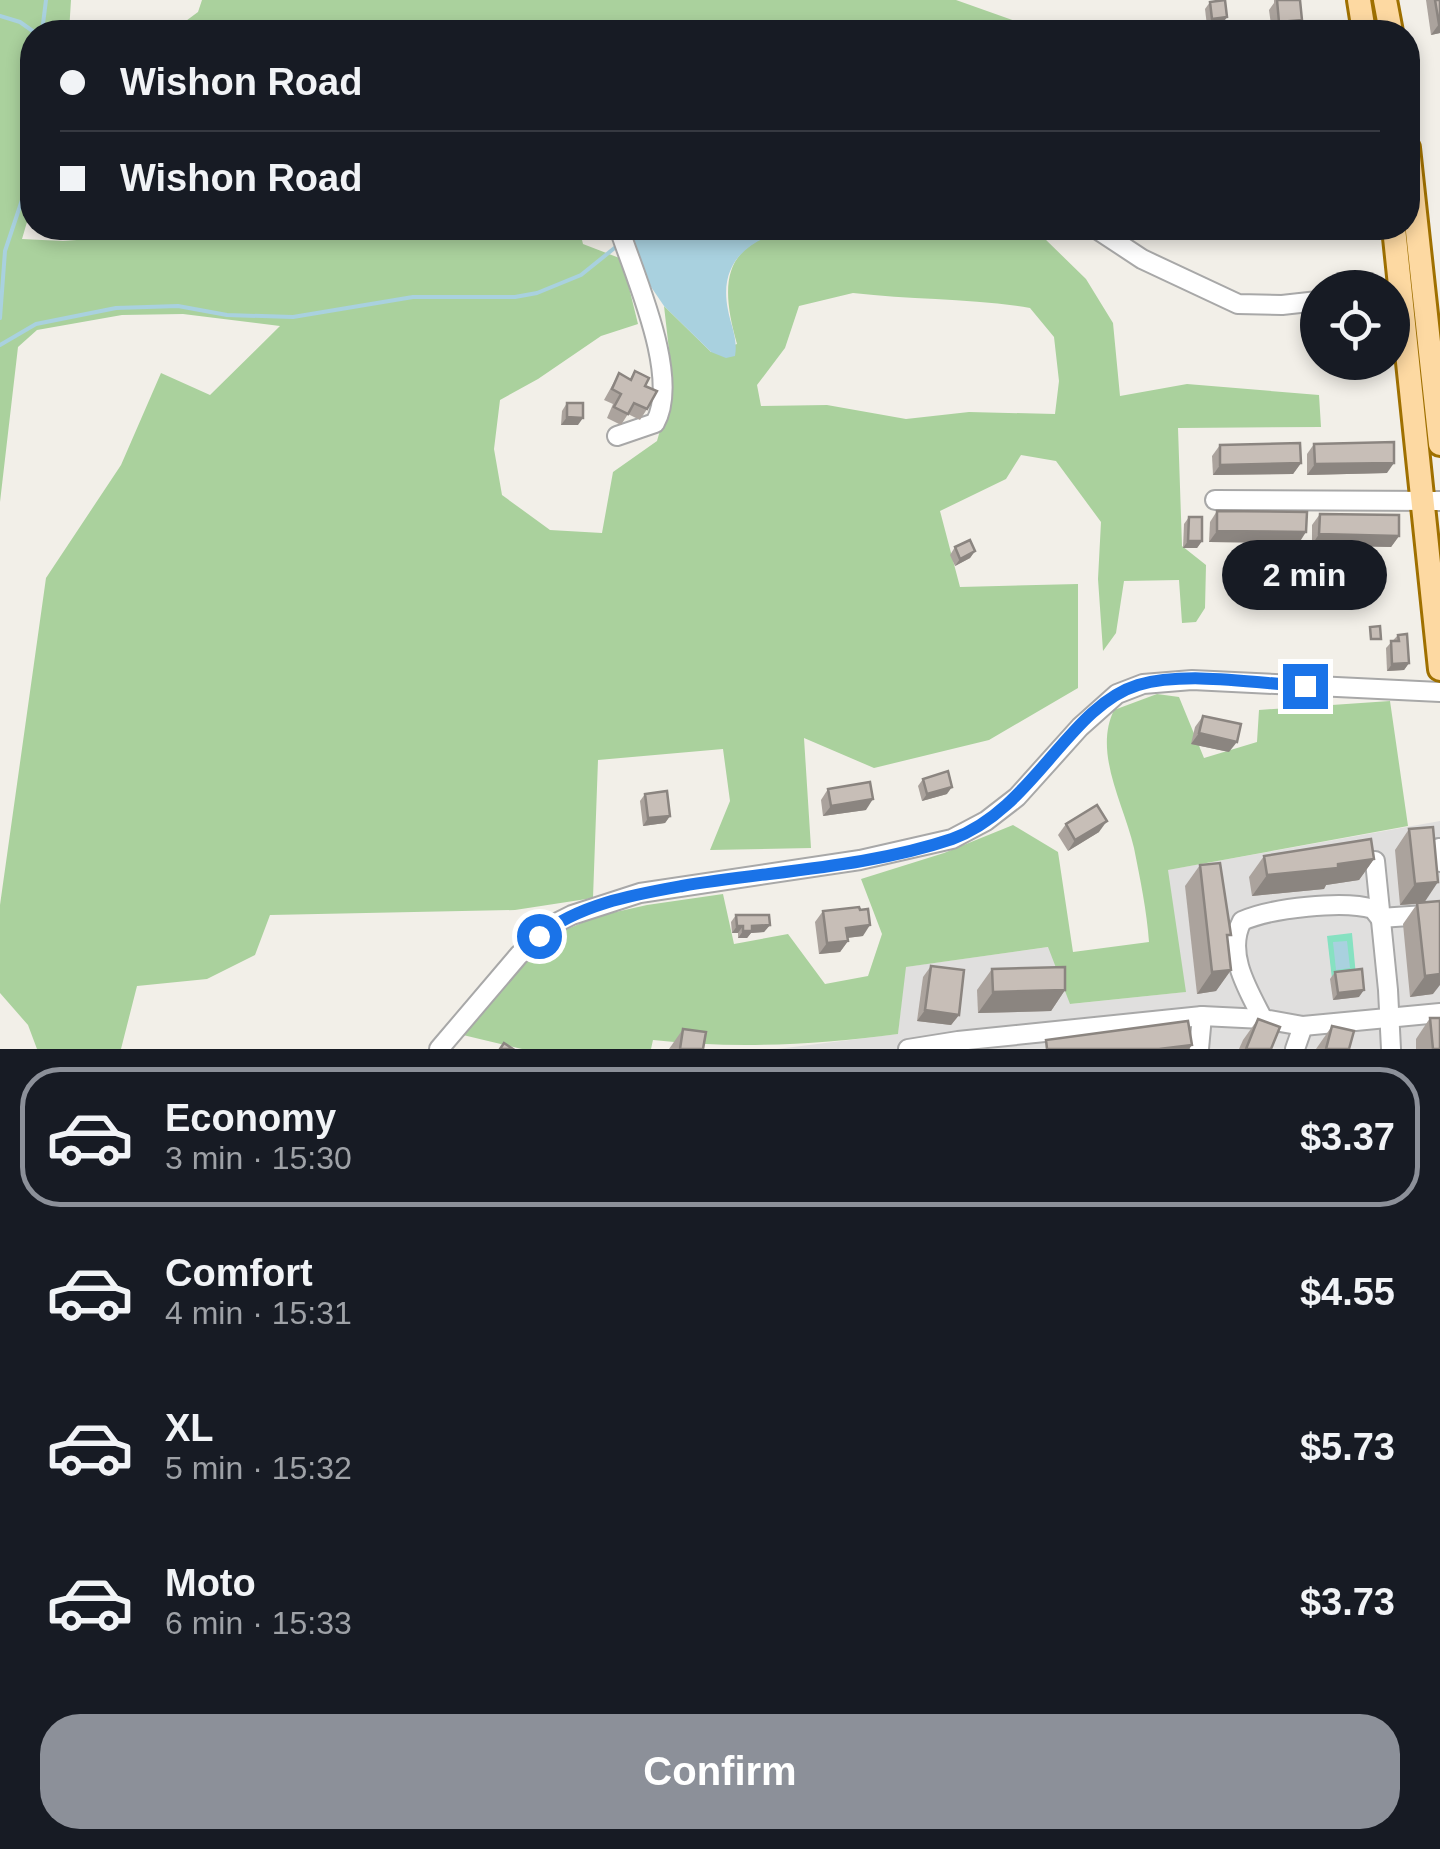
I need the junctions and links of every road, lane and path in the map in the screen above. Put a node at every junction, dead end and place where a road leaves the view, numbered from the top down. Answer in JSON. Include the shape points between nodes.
{"nodes":[{"id":1,"x":622,"y":240,"type":"edge"},
{"id":2,"x":1114,"y":240,"type":"edge"},
{"id":3,"x":1395,"y":240,"type":"edge"},
{"id":4,"x":1418,"y":240,"type":"edge"},
{"id":5,"x":1396,"y":270,"type":"edge"},
{"id":6,"x":1300,"y":303,"type":"edge"},
{"id":7,"x":1410,"y":372,"type":"edge"},
{"id":8,"x":617,"y":436,"type":"dead end"},
{"id":9,"x":1440,"y":444,"type":"edge"},
{"id":10,"x":1215,"y":500,"type":"dead end"},
{"id":11,"x":1432,"y":501,"type":"edge"},
{"id":12,"x":1440,"y":669,"type":"edge"},
{"id":13,"x":1440,"y":692,"type":"edge"},
{"id":14,"x":1439,"y":848,"type":"edge"},
{"id":15,"x":1374,"y":861,"type":"edge"},
{"id":16,"x":1440,"y":862,"type":"edge"},
{"id":17,"x":1440,"y":914,"type":"edge"},
{"id":18,"x":1380,"y":918,"type":"junction"},
{"id":19,"x":1440,"y":1013,"type":"edge"},
{"id":20,"x":1202,"y":1016,"type":"junction"},
{"id":21,"x":1387,"y":1018,"type":"junction"},
{"id":22,"x":1263,"y":1019,"type":"junction"},
{"id":23,"x":1303,"y":1026,"type":"junction"},
{"id":24,"x":1010,"y":1043,"type":"edge"},
{"id":25,"x":956,"y":1045,"type":"edge"},
{"id":26,"x":1389,"y":1048,"type":"edge"},
{"id":27,"x":438,"y":1049,"type":"edge"},
{"id":28,"x":908,"y":1049,"type":"edge"},
{"id":29,"x":1199,"y":1049,"type":"edge"},
{"id":30,"x":1295,"y":1049,"type":"edge"}],
"edges":[{"from":1,"to":8,"type":"street","via":[[658,350],[662,384],[655,423]]},
{"from":2,"to":6,"type":"street","via":[[1238,304]]},
{"from":3,"to":5,"type":"main road"},
{"from":4,"to":9,"type":"main road"},
{"from":7,"to":11,"type":"main road"},
{"from":10,"to":11,"type":"street"},
{"from":11,"to":12,"type":"main road"},
{"from":13,"to":27,"type":"street","via":[[1192,680],[1132,687],[1103,704],[1017,798],[967,832],[860,860],[640,894],[552,925]]},
{"from":14,"to":16,"type":"street"},
{"from":15,"to":18,"type":"street"},
{"from":17,"to":18,"type":"street"},
{"from":18,"to":21,"type":"street"},
{"from":18,"to":22,"type":"street","via":[[1351,906],[1242,921],[1237,960]]},
{"from":19,"to":21,"type":"street"},
{"from":20,"to":22,"type":"street"},
{"from":20,"to":24,"type":"street"},
{"from":20,"to":29,"type":"street"},
{"from":21,"to":23,"type":"street"},
{"from":21,"to":26,"type":"street"},
{"from":22,"to":23,"type":"street"},
{"from":23,"to":30,"type":"street"},
{"from":24,"to":25,"type":"street"},
{"from":25,"to":28,"type":"street"}]}
